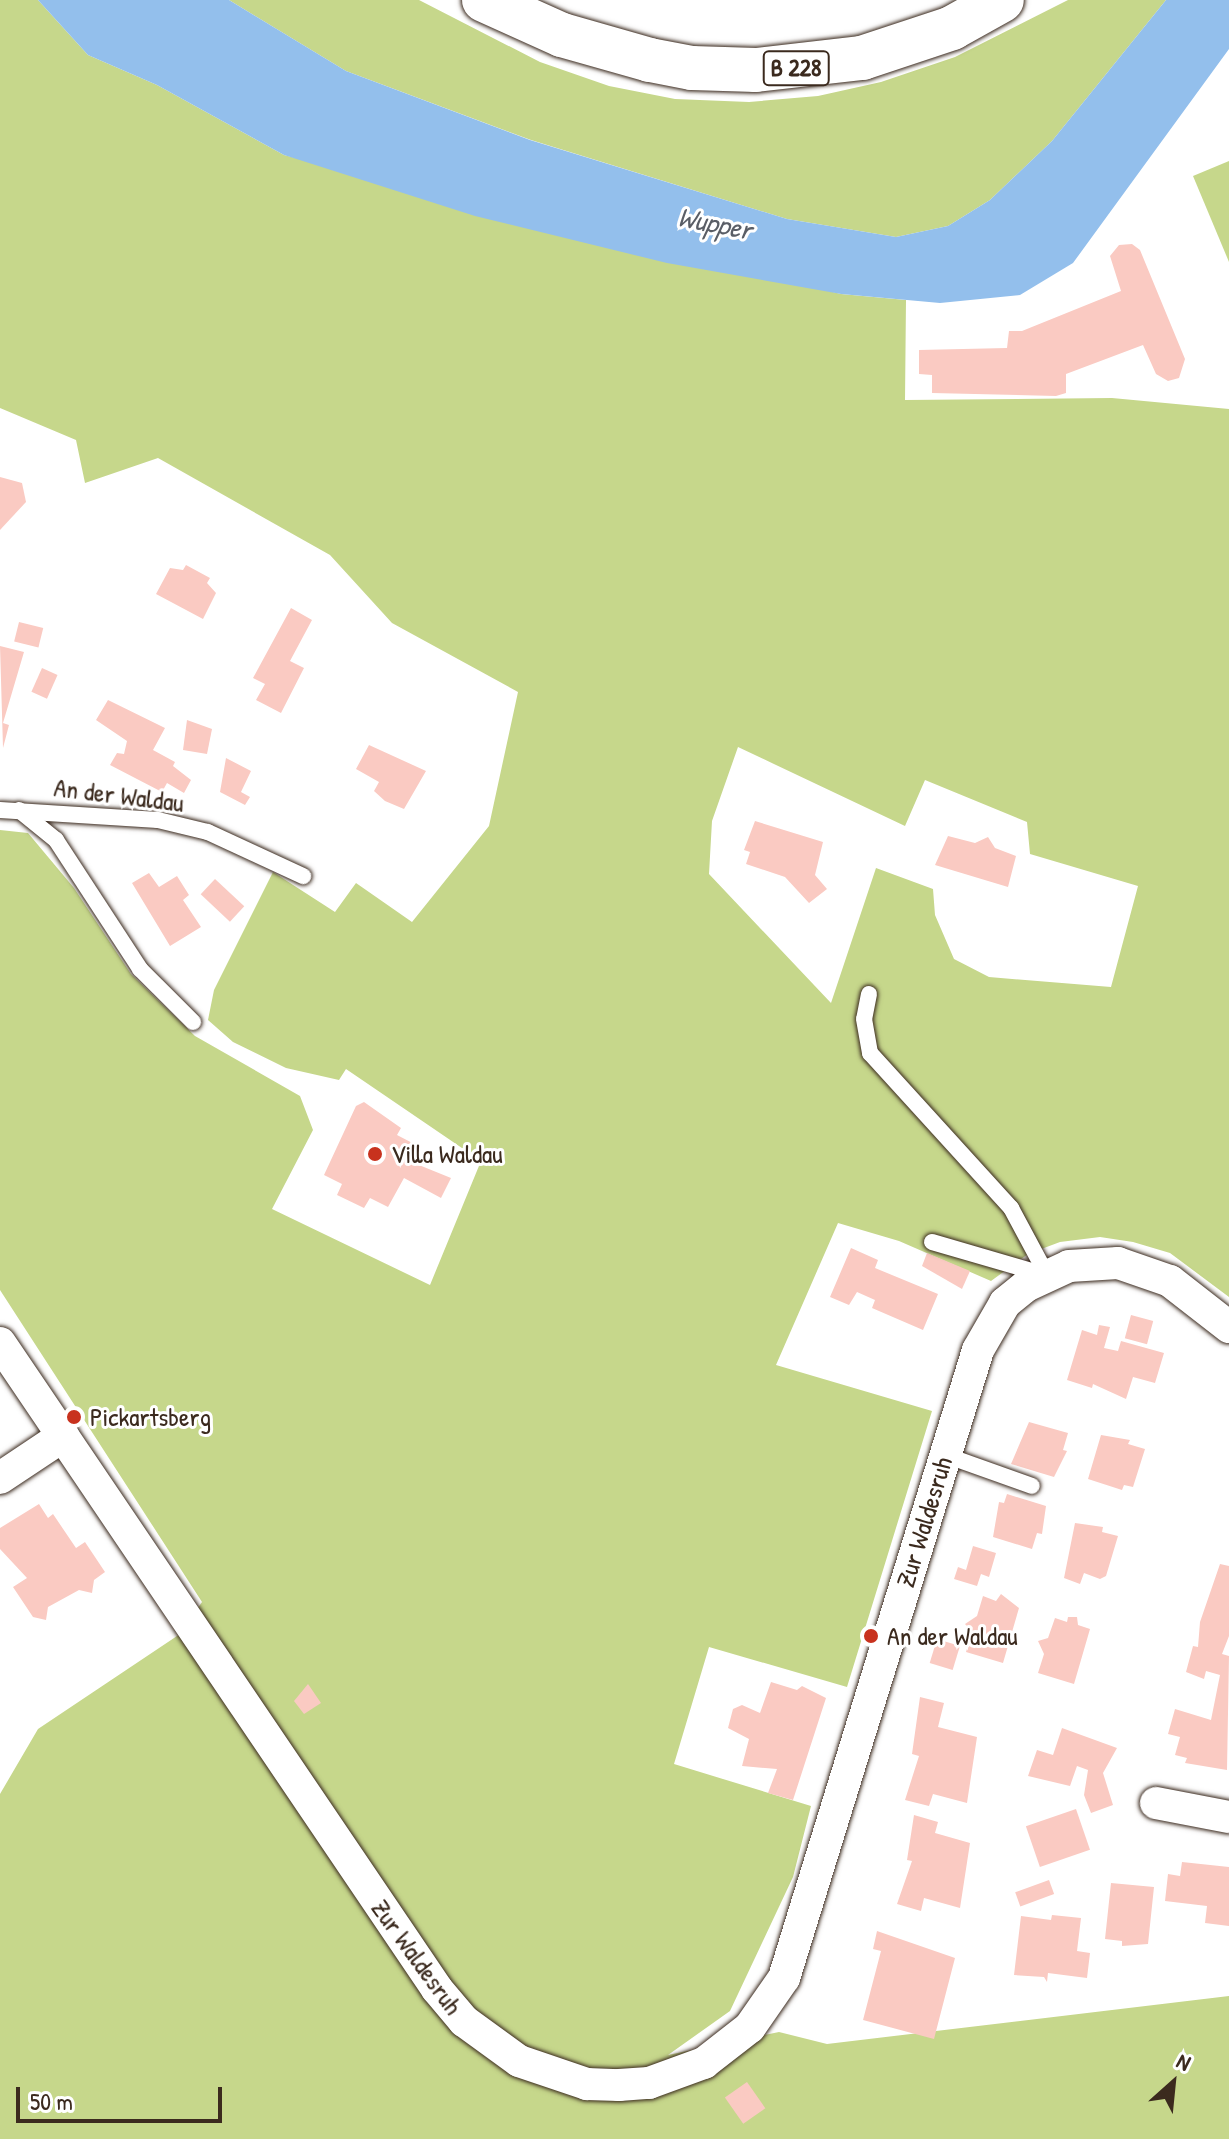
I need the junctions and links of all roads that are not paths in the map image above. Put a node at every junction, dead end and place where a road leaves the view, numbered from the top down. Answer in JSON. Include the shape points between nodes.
{"nodes":[{"id":1,"x":484,"y":0,"type":"edge"},
{"id":2,"x":994,"y":2,"type":"edge"},
{"id":3,"x":7,"y":809,"type":"edge"},
{"id":4,"x":303,"y":876,"type":"dead end"},
{"id":5,"x":869,"y":994,"type":"dead end"},
{"id":6,"x":193,"y":1022,"type":"dead end"},
{"id":7,"x":932,"y":1242,"type":"dead end"},
{"id":8,"x":1047,"y":1275,"type":"junction"},
{"id":9,"x":1229,"y":1327,"type":"edge"},
{"id":10,"x":0,"y":1343,"type":"edge"},
{"id":11,"x":63,"y":1436,"type":"junction"},
{"id":12,"x":945,"y":1455,"type":"junction"},
{"id":13,"x":0,"y":1478,"type":"edge"},
{"id":14,"x":1032,"y":1486,"type":"dead end"},
{"id":15,"x":1156,"y":1803,"type":"dead end"},
{"id":16,"x":1229,"y":1817,"type":"edge"}],
"edges":[{"from":1,"to":2,"type":"main road","number":"B 228","via":[[562,35],[650,60],[692,68],[756,70],[862,58],[952,28]]},
{"from":3,"to":4,"type":"lane","name":"An der Waldau","via":[[158,820],[208,832]]},
{"from":3,"to":6,"type":"lane","name":"An der Waldau","via":[[41,823],[56,840],[140,969]]},
{"from":5,"to":8,"type":"lane","via":[[864,1019],[870,1053],[1011,1208]]},
{"from":7,"to":8,"type":"lane","via":[[1004,1267]]},
{"from":8,"to":9,"type":"street","name":"Zur Waldesruh","via":[[1094,1262],[1145,1269]]},
{"from":8,"to":12,"type":"street","name":"Zur Waldesruh","via":[[1005,1303],[989,1324]]},
{"from":10,"to":11,"type":"street","name":"Zur Waldesruh"},
{"from":11,"to":12,"type":"street","name":"Zur Waldesruh","via":[[437,1989],[464,2021],[509,2054],[553,2075],[619,2085],[649,2083],[704,2063],[750,2027],[784,1978]]},
{"from":11,"to":13,"type":"street"},
{"from":12,"to":14,"type":"lane"},
{"from":15,"to":16,"type":"street"}]}
